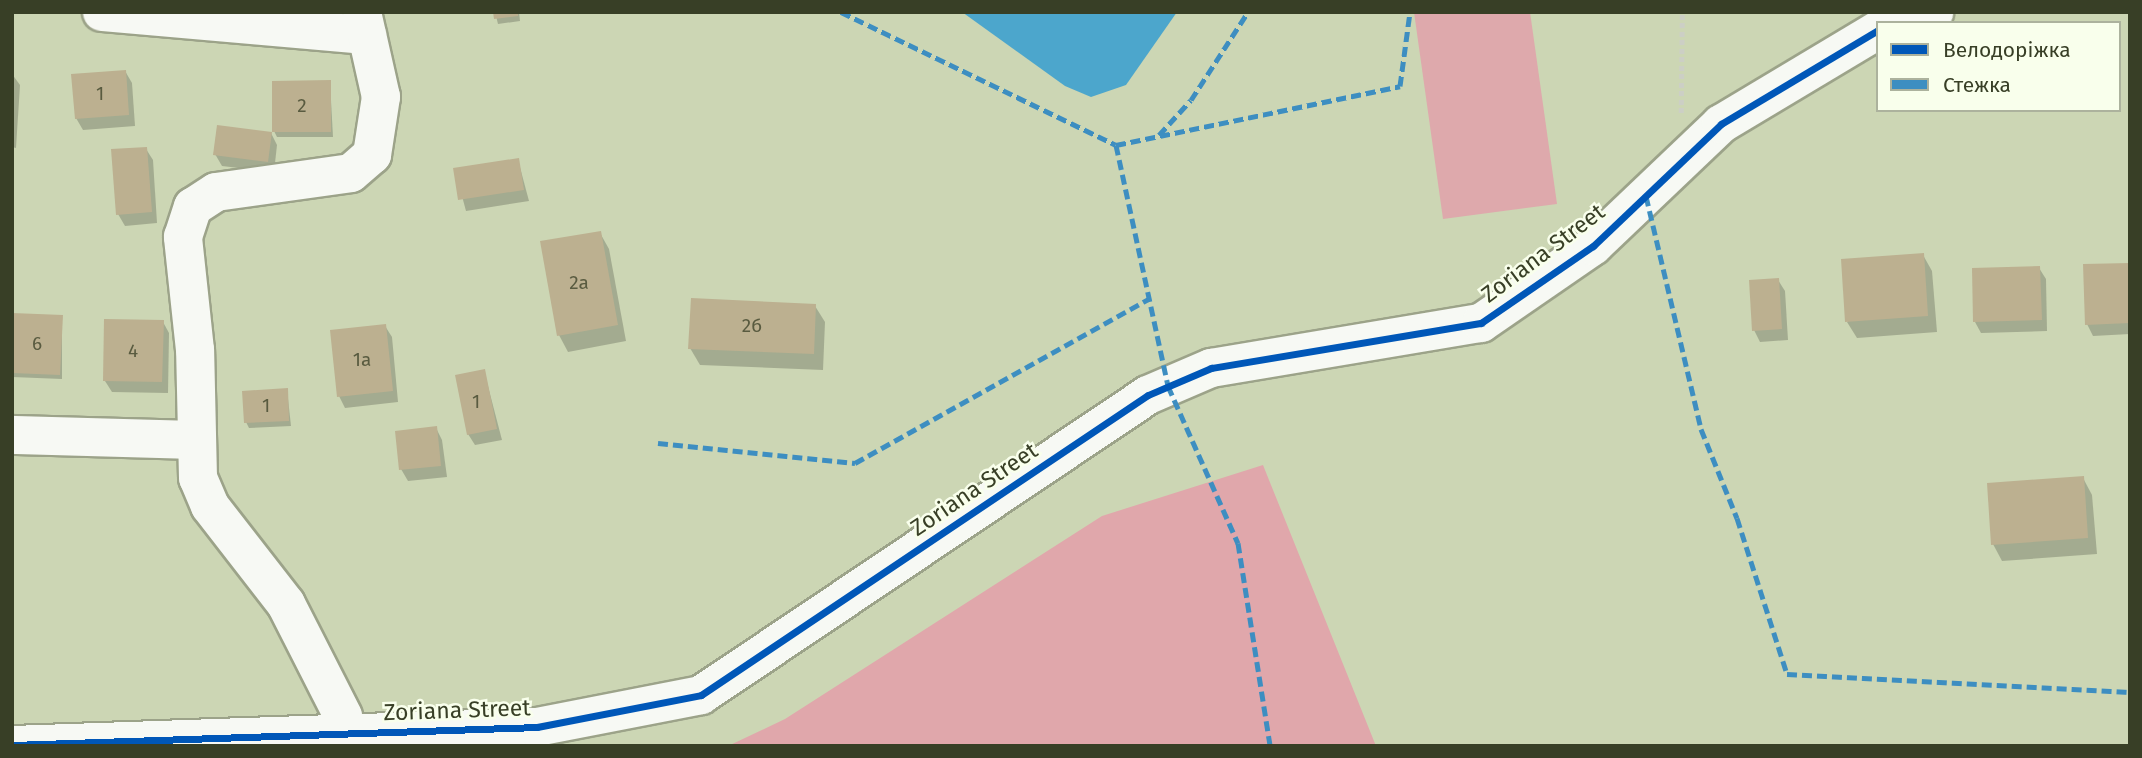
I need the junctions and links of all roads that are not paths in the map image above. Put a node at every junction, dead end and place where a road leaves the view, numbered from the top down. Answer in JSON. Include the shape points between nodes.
{"nodes":[{"id":1,"x":102,"y":12,"type":"edge"},
{"id":2,"x":1934,"y":12,"type":"edge"},
{"id":3,"x":1907,"y":21,"type":"edge"},
{"id":4,"x":365,"y":24,"type":"edge"},
{"id":5,"x":1876,"y":31,"type":"edge"},
{"id":6,"x":12,"y":435,"type":"edge"},
{"id":7,"x":194,"y":440,"type":"junction"},
{"id":8,"x":339,"y":733,"type":"junction"},
{"id":9,"x":566,"y":735,"type":"edge"},
{"id":10,"x":12,"y":745,"type":"edge"}],
"edges":[{"from":1,"to":4,"type":"street"},
{"from":2,"to":3,"type":"street"},
{"from":4,"to":7,"type":"street","via":[[381,97],[372,155],[351,173],[216,192],[193,206],[183,237],[195,350]]},
{"from":5,"to":9,"type":"street","name":"Zoriana Street","via":[[1721,124],[1593,246],[1481,323],[1211,368],[1148,395],[701,695]]},
{"from":6,"to":7,"type":"street"},
{"from":7,"to":8,"type":"street","via":[[198,478],[211,506],[286,604],[343,716]]},
{"from":8,"to":9,"type":"street","name":"Zoriana Street"},
{"from":8,"to":10,"type":"street","name":"Zoriana Street"}]}
